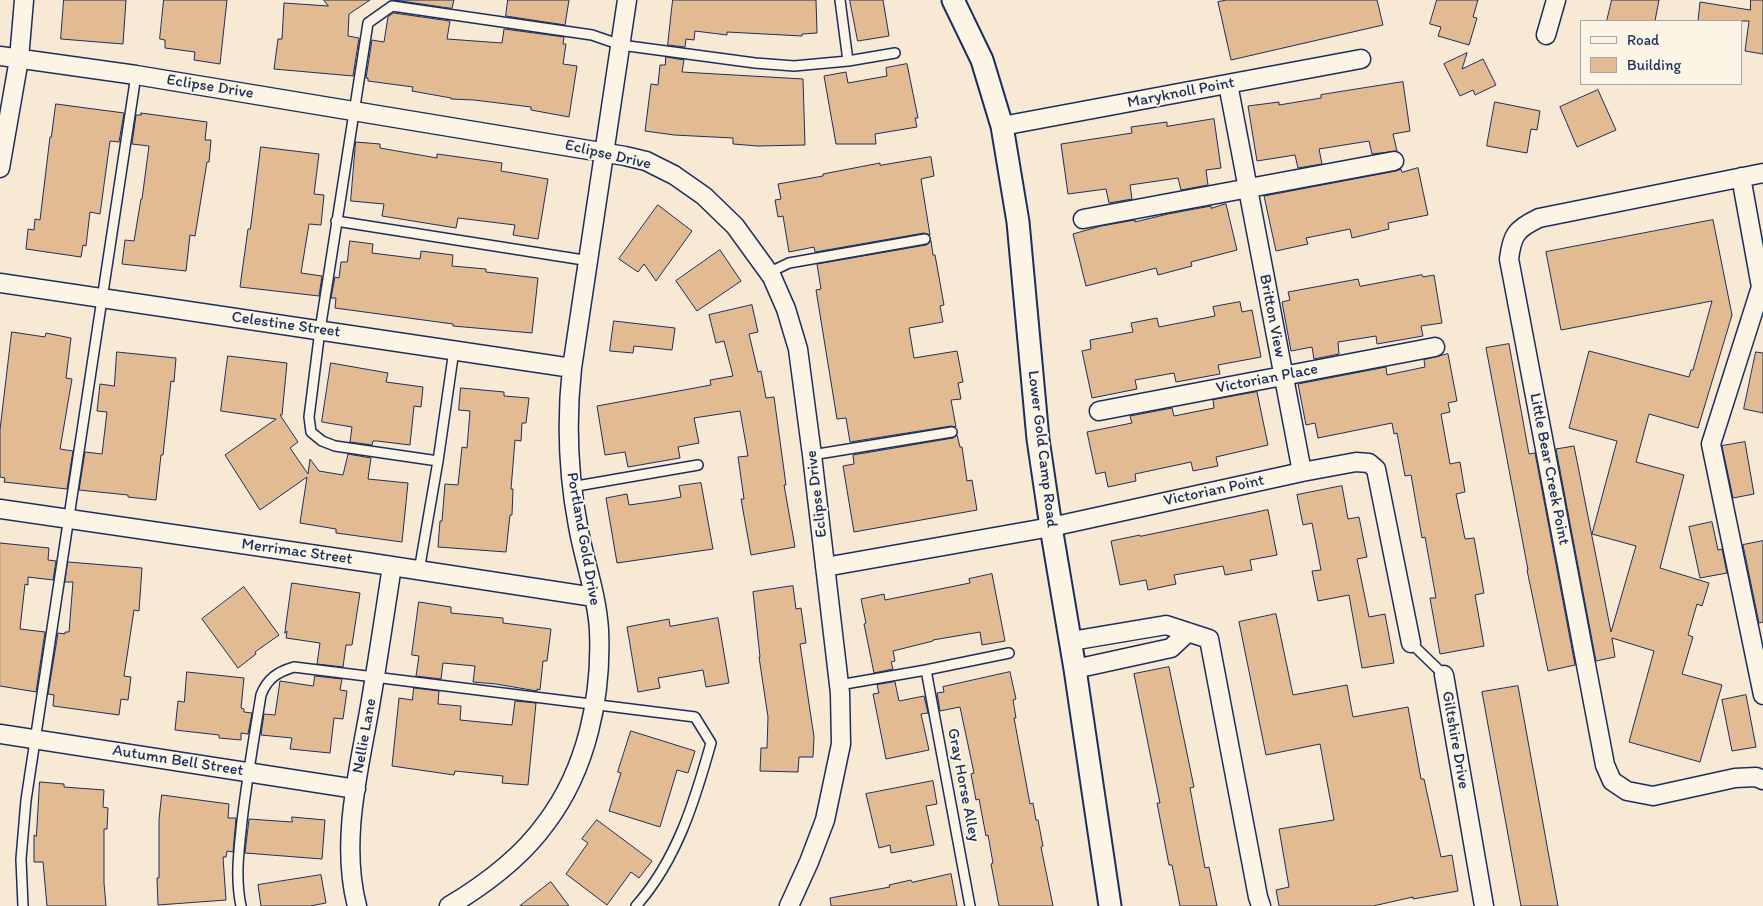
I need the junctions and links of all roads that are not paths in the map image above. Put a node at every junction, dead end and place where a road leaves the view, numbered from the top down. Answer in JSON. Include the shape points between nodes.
{"nodes":[{"id":1,"x":24,"y":0,"type":"edge"},
{"id":2,"x":627,"y":0,"type":"edge"},
{"id":3,"x":840,"y":0,"type":"edge"},
{"id":4,"x":953,"y":0,"type":"edge"},
{"id":5,"x":1556,"y":0,"type":"edge"},
{"id":6,"x":1546,"y":34,"type":"dead end"},
{"id":7,"x":621,"y":45,"type":"junction"},
{"id":8,"x":895,"y":53,"type":"dead end"},
{"id":9,"x":0,"y":56,"type":"edge"},
{"id":10,"x":19,"y":59,"type":"junction"},
{"id":11,"x":1361,"y":59,"type":"dead end"},
{"id":12,"x":848,"y":60,"type":"junction"},
{"id":13,"x":136,"y":75,"type":"junction"},
{"id":14,"x":1228,"y":84,"type":"junction"},
{"id":15,"x":354,"y":110,"type":"junction"},
{"id":16,"x":1002,"y":126,"type":"junction"},
{"id":17,"x":605,"y":151,"type":"junction"},
{"id":18,"x":1394,"y":161,"type":"dead end"},
{"id":19,"x":0,"y":168,"type":"edge"},
{"id":20,"x":1763,"y":173,"type":"edge"},
{"id":21,"x":1741,"y":177,"type":"junction"},
{"id":22,"x":1248,"y":188,"type":"junction"},
{"id":23,"x":1084,"y":219,"type":"dead end"},
{"id":24,"x":336,"y":221,"type":"junction"},
{"id":25,"x":925,"y":239,"type":"dead end"},
{"id":26,"x":590,"y":261,"type":"junction"},
{"id":27,"x":768,"y":272,"type":"junction"},
{"id":28,"x":0,"y":283,"type":"edge"},
{"id":29,"x":102,"y":298,"type":"junction"},
{"id":30,"x":320,"y":330,"type":"junction"},
{"id":31,"x":1436,"y":348,"type":"dead end"},
{"id":32,"x":454,"y":350,"type":"junction"},
{"id":33,"x":572,"y":368,"type":"junction"},
{"id":34,"x":1284,"y":376,"type":"junction"},
{"id":35,"x":1099,"y":411,"type":"dead end"},
{"id":36,"x":952,"y":432,"type":"dead end"},
{"id":37,"x":812,"y":455,"type":"junction"},
{"id":38,"x":438,"y":461,"type":"junction"},
{"id":39,"x":698,"y":465,"type":"dead end"},
{"id":40,"x":1376,"y":469,"type":"joint"},
{"id":41,"x":1302,"y":472,"type":"junction"},
{"id":42,"x":572,"y":486,"type":"junction"},
{"id":43,"x":0,"y":509,"type":"edge"},
{"id":44,"x":69,"y":519,"type":"junction"},
{"id":45,"x":1051,"y":527,"type":"junction"},
{"id":46,"x":392,"y":566,"type":"junction"},
{"id":47,"x":826,"y":567,"type":"junction"},
{"id":48,"x":419,"y":571,"type":"junction"},
{"id":49,"x":594,"y":598,"type":"junction"},
{"id":50,"x":1188,"y":632,"type":"junction"},
{"id":51,"x":1071,"y":641,"type":"junction"},
{"id":52,"x":1412,"y":643,"type":"joint"},
{"id":53,"x":1009,"y":653,"type":"dead end"},
{"id":54,"x":1076,"y":669,"type":"junction"},
{"id":55,"x":926,"y":670,"type":"junction"},
{"id":56,"x":1444,"y":675,"type":"joint"},
{"id":57,"x":376,"y":676,"type":"junction"},
{"id":58,"x":839,"y":685,"type":"junction"},
{"id":59,"x":1763,"y":695,"type":"edge"},
{"id":60,"x":596,"y":706,"type":"junction"},
{"id":61,"x":0,"y":734,"type":"edge"},
{"id":62,"x":35,"y":740,"type":"junction"},
{"id":63,"x":248,"y":772,"type":"junction"},
{"id":64,"x":1763,"y":780,"type":"edge"},
{"id":65,"x":356,"y":789,"type":"junction"},
{"id":66,"x":23,"y":906,"type":"edge"},
{"id":67,"x":241,"y":906,"type":"edge"},
{"id":68,"x":357,"y":906,"type":"edge"},
{"id":69,"x":449,"y":906,"type":"edge"},
{"id":70,"x":636,"y":906,"type":"edge"},
{"id":71,"x":789,"y":906,"type":"edge"},
{"id":72,"x":970,"y":906,"type":"edge"},
{"id":73,"x":1110,"y":906,"type":"edge"},
{"id":74,"x":1262,"y":906,"type":"edge"},
{"id":75,"x":1484,"y":906,"type":"edge"}],
"edges":[{"from":1,"to":10,"type":"street"},
{"from":2,"to":7,"type":"street","name":"Portland Gold Drive"},
{"from":3,"to":12,"type":"lane"},
{"from":4,"to":16,"type":"street","name":"Lower Gold Camp Road","via":[[982,60]]},
{"from":5,"to":6,"type":"street"},
{"from":7,"to":12,"type":"lane","via":[[794,66]]},
{"from":7,"to":15,"type":"lane","via":[[592,35],[392,6],[368,24]]},
{"from":7,"to":17,"type":"street","name":"Portland Gold Drive"},
{"from":8,"to":12,"type":"lane"},
{"from":9,"to":10,"type":"street","name":"Eclipse Drive"},
{"from":10,"to":13,"type":"street","name":"Eclipse Drive"},
{"from":10,"to":19,"type":"street"},
{"from":11,"to":14,"type":"street","name":"Maryknoll Point"},
{"from":13,"to":15,"type":"street","name":"Eclipse Drive"},
{"from":13,"to":29,"type":"lane"},
{"from":14,"to":16,"type":"street","name":"Maryknoll Point"},
{"from":14,"to":22,"type":"street","name":"Britton View"},
{"from":15,"to":17,"type":"street","name":"Eclipse Drive"},
{"from":15,"to":24,"type":"lane"},
{"from":16,"to":45,"type":"street","name":"Lower Gold Camp Road","via":[[1018,222],[1038,439]]},
{"from":17,"to":26,"type":"street","name":"Portland Gold Drive"},
{"from":17,"to":27,"type":"street","name":"Eclipse Drive","via":[[646,161],[704,196],[735,226]]},
{"from":18,"to":22,"type":"street"},
{"from":20,"to":21,"type":"street","name":"Little Bear Creek Point"},
{"from":21,"to":59,"type":"street","via":[[1761,287],[1712,444]]},
{"from":21,"to":64,"type":"street","name":"Little Bear Creek Point","via":[[1539,218],[1524,225],[1512,240],[1510,260],[1605,765],[1612,781],[1627,791],[1652,796],[1735,778]]},
{"from":22,"to":23,"type":"street"},
{"from":22,"to":34,"type":"street","name":"Britton View"},
{"from":24,"to":26,"type":"lane"},
{"from":24,"to":30,"type":"lane"},
{"from":25,"to":27,"type":"lane","via":[[789,263]]},
{"from":26,"to":33,"type":"street","name":"Portland Gold Drive"},
{"from":27,"to":37,"type":"street","name":"Eclipse Drive","via":[[786,309],[798,350]]},
{"from":28,"to":29,"type":"street","name":"Celestine Street"},
{"from":29,"to":30,"type":"street","name":"Celestine Street"},
{"from":29,"to":44,"type":"lane"},
{"from":30,"to":32,"type":"street","name":"Celestine Street"},
{"from":30,"to":38,"type":"lane","via":[[309,417],[311,432],[335,446]]},
{"from":31,"to":34,"type":"street","name":"Victorian Place"},
{"from":32,"to":33,"type":"street","name":"Celestine Street"},
{"from":32,"to":38,"type":"lane"},
{"from":33,"to":42,"type":"street","name":"Portland Gold Drive","via":[[568,453]]},
{"from":34,"to":35,"type":"street","name":"Victorian Place"},
{"from":34,"to":41,"type":"street","name":"Britton View"},
{"from":36,"to":37,"type":"lane"},
{"from":37,"to":47,"type":"street","name":"Eclipse Drive"},
{"from":38,"to":48,"type":"lane"},
{"from":39,"to":42,"type":"lane"},
{"from":40,"to":41,"type":"street","name":"Victorian Point","via":[[1369,463],[1356,462]]},
{"from":40,"to":52,"type":"street","name":"Giltshire Drive"},
{"from":41,"to":45,"type":"street","name":"Victorian Point"},
{"from":42,"to":49,"type":"street","name":"Portland Gold Drive"},
{"from":43,"to":44,"type":"street","name":"Merrimac Street"},
{"from":44,"to":46,"type":"street","name":"Merrimac Street"},
{"from":44,"to":62,"type":"lane"},
{"from":45,"to":47,"type":"street","name":"Victorian Point"},
{"from":45,"to":51,"type":"street","name":"Lower Gold Camp Road"},
{"from":46,"to":48,"type":"street","name":"Merrimac Street"},
{"from":46,"to":57,"type":"street","name":"Nellie Lane"},
{"from":47,"to":58,"type":"street","name":"Eclipse Drive"},
{"from":48,"to":49,"type":"street","name":"Merrimac Street"},
{"from":49,"to":60,"type":"street","name":"Portland Gold Drive","via":[[599,629]]},
{"from":50,"to":51,"type":"street","via":[[1166,625]]},
{"from":50,"to":54,"type":"street","via":[[1171,648]]},
{"from":50,"to":74,"type":"street","via":[[1209,638]]},
{"from":51,"to":54,"type":"street","name":"Lower Gold Camp Road"},
{"from":52,"to":56,"type":"lane","name":"Giltshire Drive"},
{"from":53,"to":55,"type":"lane"},
{"from":54,"to":73,"type":"street","name":"Lower Gold Camp Road"},
{"from":55,"to":58,"type":"lane"},
{"from":55,"to":72,"type":"lane","name":"Gray Horse Alley"},
{"from":56,"to":75,"type":"street","name":"Giltshire Drive"},
{"from":57,"to":60,"type":"lane"},
{"from":57,"to":63,"type":"lane","via":[[294,667],[273,676],[264,685],[261,695]]},
{"from":57,"to":65,"type":"street","name":"Nellie Lane"},
{"from":58,"to":71,"type":"street","name":"Eclipse Drive","via":[[842,744],[825,820]]},
{"from":60,"to":69,"type":"street","name":"Portland Gold Drive","via":[[579,763],[547,823],[500,871]]},
{"from":60,"to":70,"type":"lane","via":[[695,717],[711,743],[694,802],[670,858]]},
{"from":61,"to":62,"type":"street","name":"Autumn Bell Street"},
{"from":62,"to":63,"type":"street","name":"Autumn Bell Street"},
{"from":62,"to":66,"type":"lane","via":[[22,831]]},
{"from":63,"to":65,"type":"street","name":"Autumn Bell Street"},
{"from":63,"to":67,"type":"lane","via":[[238,874]]},
{"from":65,"to":68,"type":"street","name":"Nellie Lane","via":[[350,862]]}]}
